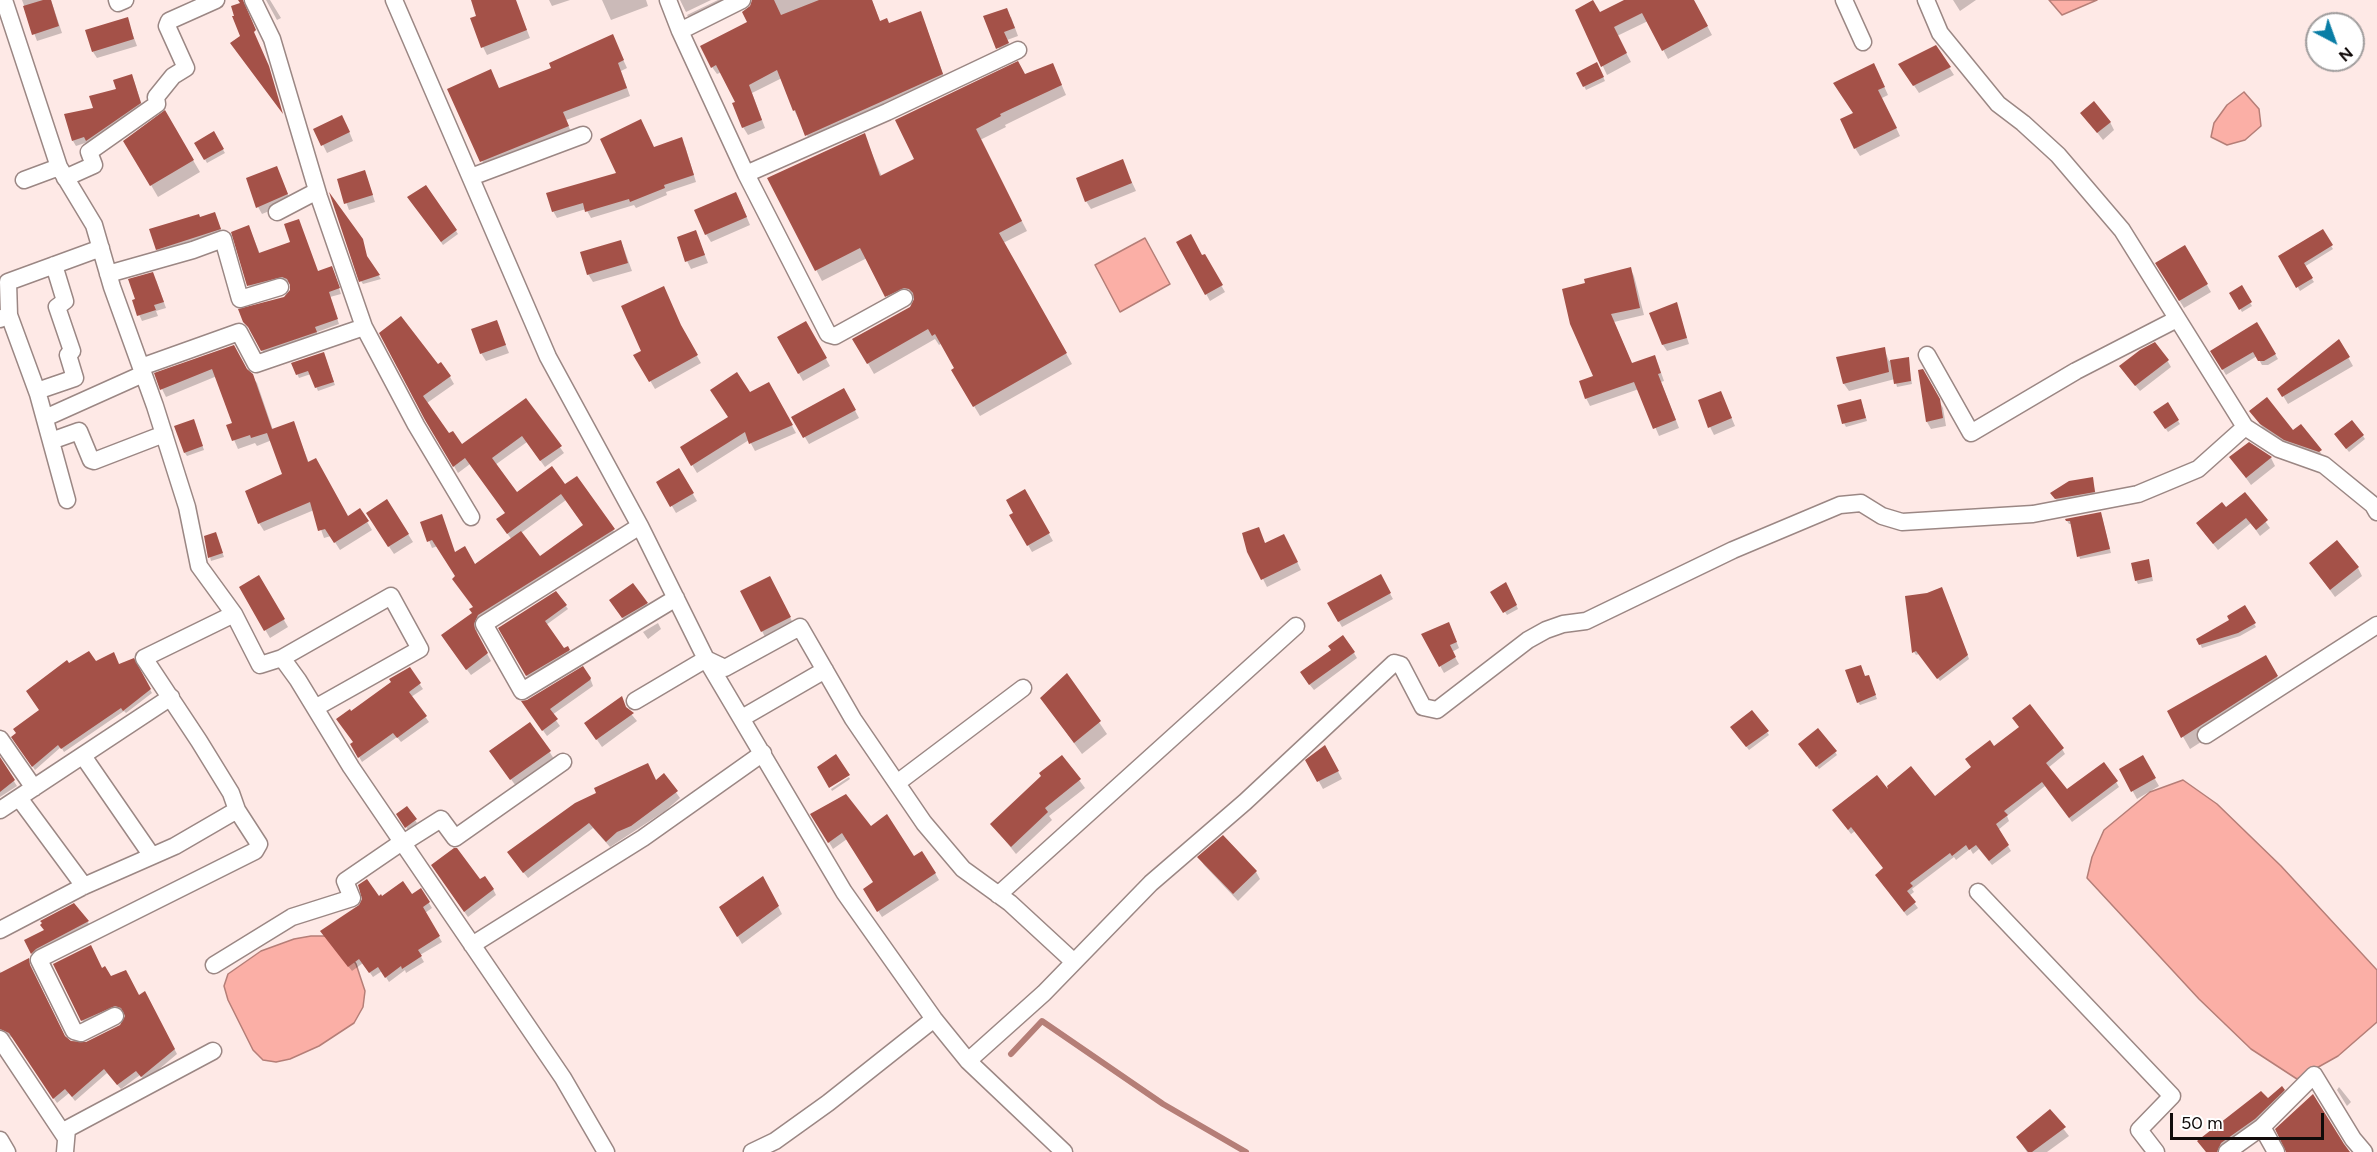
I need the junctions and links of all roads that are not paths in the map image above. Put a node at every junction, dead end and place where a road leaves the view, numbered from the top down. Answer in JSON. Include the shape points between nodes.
{"nodes":[{"id":1,"x":117,"y":0,"type":"edge"},
{"id":2,"x":125,"y":0,"type":"edge"},
{"id":3,"x":216,"y":0,"type":"edge"},
{"id":4,"x":253,"y":0,"type":"edge"},
{"id":5,"x":394,"y":0,"type":"edge"},
{"id":6,"x":668,"y":0,"type":"edge"},
{"id":7,"x":742,"y":0,"type":"edge"},
{"id":8,"x":1844,"y":0,"type":"edge"},
{"id":9,"x":1926,"y":0,"type":"edge"},
{"id":10,"x":9,"y":1,"type":"edge"},
{"id":11,"x":680,"y":31,"type":"junction"},
{"id":12,"x":1863,"y":42,"type":"dead end"},
{"id":13,"x":1018,"y":50,"type":"dead end"},
{"id":14,"x":583,"y":135,"type":"dead end"},
{"id":15,"x":62,"y":173,"type":"junction"},
{"id":16,"x":746,"y":174,"type":"junction"},
{"id":17,"x":471,"y":177,"type":"junction"},
{"id":18,"x":24,"y":180,"type":"dead end"},
{"id":19,"x":317,"y":191,"type":"junction"},
{"id":20,"x":278,"y":212,"type":"dead end"},
{"id":21,"x":101,"y":248,"type":"junction"},
{"id":22,"x":54,"y":265,"type":"junction"},
{"id":23,"x":108,"y":274,"type":"junction"},
{"id":24,"x":280,"y":287,"type":"dead end"},
{"id":25,"x":904,"y":298,"type":"dead end"},
{"id":26,"x":4,"y":317,"type":"edge"},
{"id":27,"x":2177,"y":319,"type":"junction"},
{"id":28,"x":364,"y":327,"type":"junction"},
{"id":29,"x":1927,"y":355,"type":"dead end"},
{"id":30,"x":142,"y":371,"type":"junction"},
{"id":31,"x":37,"y":392,"type":"junction"},
{"id":32,"x":45,"y":418,"type":"junction"},
{"id":33,"x":2245,"y":427,"type":"junction"},
{"id":34,"x":164,"y":434,"type":"junction"},
{"id":35,"x":51,"y":441,"type":"junction"},
{"id":36,"x":67,"y":500,"type":"dead end"},
{"id":37,"x":2376,"y":506,"type":"edge"},
{"id":38,"x":471,"y":517,"type":"dead end"},
{"id":39,"x":640,"y":526,"type":"junction"},
{"id":40,"x":676,"y":598,"type":"junction"},
{"id":41,"x":234,"y":614,"type":"junction"},
{"id":42,"x":2377,"y":625,"type":"edge"},
{"id":43,"x":1296,"y":626,"type":"dead end"},
{"id":44,"x":282,"y":658,"type":"junction"},
{"id":45,"x":706,"y":659,"type":"junction"},
{"id":46,"x":825,"y":670,"type":"junction"},
{"id":47,"x":1023,"y":688,"type":"dead end"},
{"id":48,"x":171,"y":698,"type":"junction"},
{"id":49,"x":634,"y":701,"type":"dead end"},
{"id":50,"x":315,"y":708,"type":"junction"},
{"id":51,"x":742,"y":718,"type":"junction"},
{"id":52,"x":2206,"y":735,"type":"dead end"},
{"id":53,"x":0,"y":739,"type":"edge"},
{"id":54,"x":763,"y":753,"type":"junction"},
{"id":55,"x":83,"y":756,"type":"junction"},
{"id":56,"x":563,"y":762,"type":"dead end"},
{"id":57,"x":897,"y":783,"type":"junction"},
{"id":58,"x":34,"y":788,"type":"junction"},
{"id":59,"x":19,"y":798,"type":"junction"},
{"id":60,"x":0,"y":810,"type":"edge"},
{"id":61,"x":237,"y":810,"type":"junction"},
{"id":62,"x":402,"y":842,"type":"junction"},
{"id":63,"x":152,"y":856,"type":"junction"},
{"id":64,"x":84,"y":886,"type":"junction"},
{"id":65,"x":1978,"y":892,"type":"dead end"},
{"id":66,"x":998,"y":895,"type":"junction"},
{"id":67,"x":0,"y":930,"type":"edge"},
{"id":68,"x":472,"y":945,"type":"junction"},
{"id":69,"x":1074,"y":962,"type":"junction"},
{"id":70,"x":214,"y":966,"type":"dead end"},
{"id":71,"x":115,"y":1016,"type":"dead end"},
{"id":72,"x":934,"y":1020,"type":"junction"},
{"id":73,"x":0,"y":1039,"type":"edge"},
{"id":74,"x":213,"y":1051,"type":"dead end"},
{"id":75,"x":968,"y":1061,"type":"junction"},
{"id":76,"x":2262,"y":1127,"type":"junction"},
{"id":77,"x":0,"y":1140,"type":"edge"},
{"id":78,"x":66,"y":1145,"type":"edge"},
{"id":79,"x":7,"y":1152,"type":"edge"},
{"id":80,"x":606,"y":1152,"type":"edge"},
{"id":81,"x":752,"y":1152,"type":"edge"},
{"id":82,"x":1064,"y":1152,"type":"edge"},
{"id":83,"x":2156,"y":1152,"type":"edge"},
{"id":84,"x":2228,"y":1152,"type":"edge"},
{"id":85,"x":2276,"y":1152,"type":"edge"},
{"id":86,"x":2364,"y":1152,"type":"edge"}],
"edges":[{"from":1,"to":2,"type":"street"},
{"from":3,"to":15,"type":"street","via":[[169,21],[167,26],[186,68],[173,76],[156,97],[157,104],[89,152],[94,165]]},
{"from":4,"to":19,"type":"street","via":[[272,39]]},
{"from":5,"to":17,"type":"street"},
{"from":6,"to":11,"type":"street"},
{"from":7,"to":11,"type":"street"},
{"from":8,"to":12,"type":"street"},
{"from":9,"to":27,"type":"street","via":[[1940,33],[1998,104],[2058,155],[2122,230]]},
{"from":10,"to":15,"type":"street"},
{"from":11,"to":16,"type":"street"},
{"from":13,"to":16,"type":"street"},
{"from":14,"to":17,"type":"street"},
{"from":15,"to":18,"type":"street"},
{"from":15,"to":21,"type":"street","via":[[94,225]]},
{"from":16,"to":25,"type":"street","via":[[828,334],[835,336]]},
{"from":17,"to":39,"type":"street","via":[[548,357]]},
{"from":19,"to":20,"type":"street"},
{"from":19,"to":28,"type":"street"},
{"from":21,"to":22,"type":"street"},
{"from":21,"to":23,"type":"street"},
{"from":22,"to":26,"type":"street","via":[[8,282]]},
{"from":22,"to":31,"type":"street","via":[[65,301],[57,307],[72,351],[68,355],[75,378]]},
{"from":23,"to":24,"type":"street","via":[[223,239],[240,299]]},
{"from":23,"to":30,"type":"street"},
{"from":26,"to":31,"type":"street"},
{"from":27,"to":29,"type":"street","via":[[2076,371],[1971,433]]},
{"from":27,"to":33,"type":"street"},
{"from":28,"to":30,"type":"street","via":[[256,364],[239,332]]},
{"from":28,"to":38,"type":"street"},
{"from":30,"to":32,"type":"street"},
{"from":30,"to":34,"type":"street"},
{"from":31,"to":32,"type":"street"},
{"from":32,"to":35,"type":"street"},
{"from":33,"to":37,"type":"street","via":[[2279,449],[2324,465]]},
{"from":33,"to":69,"type":"street","via":[[2198,469],[2138,494],[2032,514],[1902,522],[1861,503],[1840,505],[1733,550],[1586,621],[1546,630],[1437,710],[1424,707],[1401,665],[1394,663],[1245,802],[1151,883]]},
{"from":34,"to":35,"type":"street","via":[[94,461],[79,431]]},
{"from":34,"to":41,"type":"street","via":[[187,507],[199,566]]},
{"from":35,"to":36,"type":"street"},
{"from":39,"to":40,"type":"street"},
{"from":39,"to":40,"type":"street","via":[[484,624],[522,691]]},
{"from":40,"to":45,"type":"street"},
{"from":41,"to":44,"type":"street","via":[[260,665]]},
{"from":41,"to":48,"type":"street","via":[[144,658]]},
{"from":42,"to":52,"type":"street"},
{"from":43,"to":66,"type":"street"},
{"from":44,"to":50,"type":"street"},
{"from":44,"to":50,"type":"street","via":[[392,596],[420,649]]},
{"from":45,"to":46,"type":"street","via":[[725,668],[800,627]]},
{"from":45,"to":49,"type":"street"},
{"from":45,"to":51,"type":"street"},
{"from":46,"to":51,"type":"street"},
{"from":46,"to":57,"type":"street"},
{"from":47,"to":57,"type":"street"},
{"from":48,"to":55,"type":"street"},
{"from":48,"to":61,"type":"street","via":[[231,793]]},
{"from":50,"to":62,"type":"street"},
{"from":51,"to":54,"type":"street"},
{"from":53,"to":58,"type":"street"},
{"from":54,"to":68,"type":"street","via":[[643,838]]},
{"from":54,"to":72,"type":"street","via":[[844,892]]},
{"from":55,"to":58,"type":"street"},
{"from":55,"to":63,"type":"street"},
{"from":56,"to":62,"type":"street","via":[[454,838],[441,819]]},
{"from":57,"to":66,"type":"street","via":[[963,869]]},
{"from":58,"to":59,"type":"street"},
{"from":59,"to":60,"type":"street"},
{"from":59,"to":64,"type":"street"},
{"from":61,"to":63,"type":"street"},
{"from":61,"to":71,"type":"street","via":[[259,844],[255,851],[39,960],[74,1031],[81,1033]]},
{"from":62,"to":68,"type":"street"},
{"from":62,"to":70,"type":"street","via":[[345,881],[352,897],[292,917]]},
{"from":63,"to":64,"type":"street"},
{"from":64,"to":67,"type":"street"},
{"from":65,"to":83,"type":"street","via":[[2172,1096],[2139,1130]]},
{"from":66,"to":69,"type":"street"},
{"from":68,"to":80,"type":"street","via":[[563,1078]]},
{"from":69,"to":75,"type":"street"},
{"from":72,"to":75,"type":"street"},
{"from":72,"to":81,"type":"street","via":[[819,1110]]},
{"from":73,"to":78,"type":"street"},
{"from":74,"to":78,"type":"street","via":[[67,1130]]},
{"from":75,"to":82,"type":"street"},
{"from":76,"to":84,"type":"street"},
{"from":76,"to":85,"type":"street"},
{"from":76,"to":86,"type":"street","via":[[2314,1075]]},
{"from":77,"to":79,"type":"street"}]}
